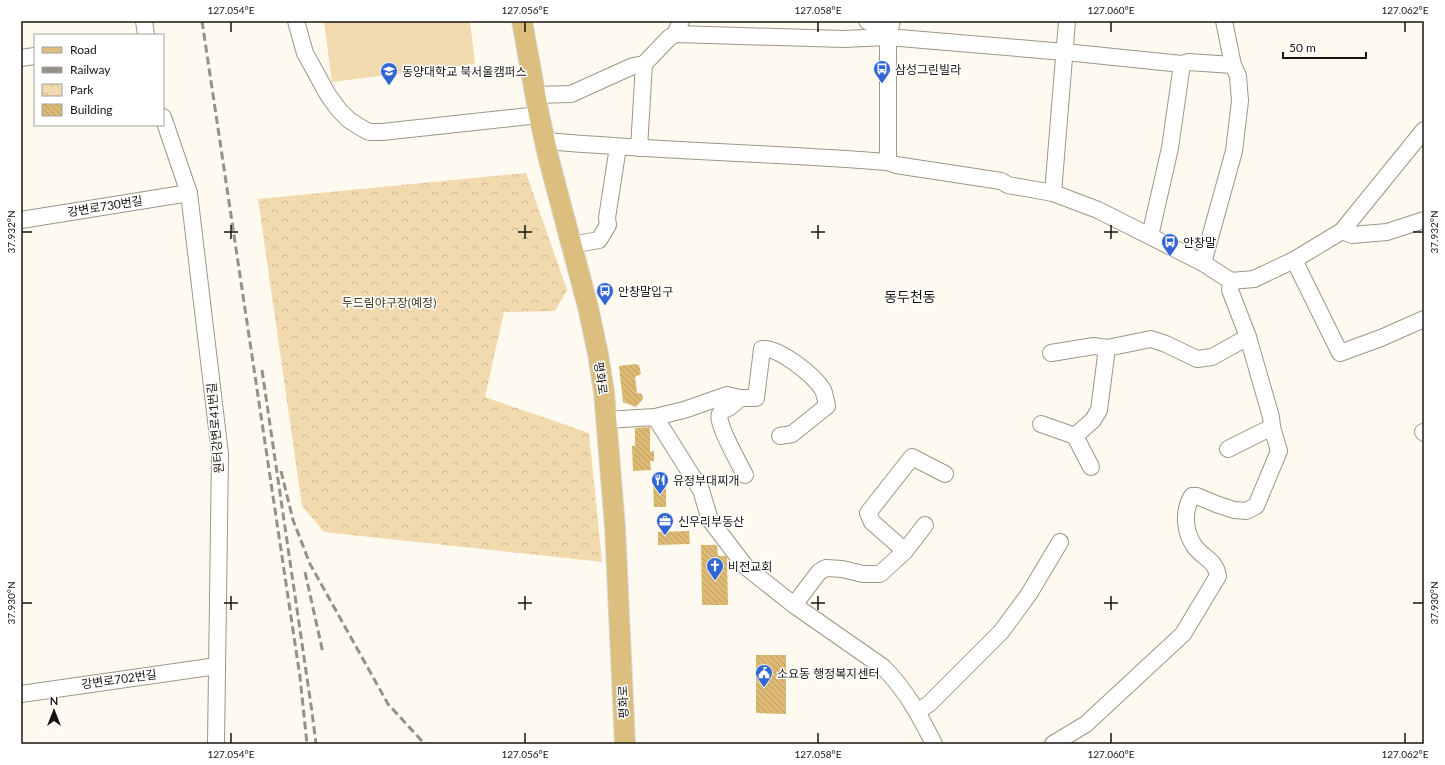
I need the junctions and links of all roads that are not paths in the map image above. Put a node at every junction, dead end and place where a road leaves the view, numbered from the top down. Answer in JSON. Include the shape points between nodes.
{"nodes":[{"id":1,"x":144,"y":21,"type":"edge"},
{"id":2,"x":296,"y":21,"type":"edge"},
{"id":3,"x":522,"y":21,"type":"edge"},
{"id":4,"x":867,"y":21,"type":"edge"},
{"id":5,"x":892,"y":21,"type":"edge"},
{"id":6,"x":1067,"y":21,"type":"edge"},
{"id":7,"x":1224,"y":21,"type":"edge"},
{"id":8,"x":678,"y":28,"type":"edge"},
{"id":9,"x":146,"y":34,"type":"edge"},
{"id":10,"x":888,"y":37,"type":"junction"},
{"id":11,"x":1065,"y":52,"type":"junction"},
{"id":12,"x":34,"y":56,"type":"edge"},
{"id":13,"x":21,"y":58,"type":"edge"},
{"id":14,"x":644,"y":64,"type":"junction"},
{"id":15,"x":1182,"y":64,"type":"junction"},
{"id":16,"x":1233,"y":65,"type":"junction"},
{"id":17,"x":535,"y":95,"type":"junction"},
{"id":18,"x":539,"y":115,"type":"junction"},
{"id":19,"x":164,"y":120,"type":"edge"},
{"id":20,"x":1424,"y":130,"type":"edge"},
{"id":21,"x":545,"y":142,"type":"junction"},
{"id":22,"x":618,"y":147,"type":"junction"},
{"id":23,"x":640,"y":148,"type":"junction"},
{"id":24,"x":888,"y":162,"type":"junction"},
{"id":25,"x":189,"y":193,"type":"junction"},
{"id":26,"x":1054,"y":193,"type":"junction"},
{"id":27,"x":21,"y":220,"type":"edge"},
{"id":28,"x":1424,"y":220,"type":"edge"},
{"id":29,"x":1342,"y":231,"type":"junction"},
{"id":30,"x":1150,"y":236,"type":"junction"},
{"id":31,"x":571,"y":245,"type":"junction"},
{"id":32,"x":1294,"y":260,"type":"junction"},
{"id":33,"x":1203,"y":263,"type":"junction"},
{"id":34,"x":1231,"y":281,"type":"junction"},
{"id":35,"x":1424,"y":319,"type":"edge"},
{"id":36,"x":1248,"y":338,"type":"junction"},
{"id":37,"x":1107,"y":348,"type":"junction"},
{"id":38,"x":1051,"y":353,"type":"dead end"},
{"id":39,"x":740,"y":398,"type":"junction"},
{"id":40,"x":655,"y":418,"type":"junction"},
{"id":41,"x":606,"y":420,"type":"junction"},
{"id":42,"x":1041,"y":424,"type":"dead end"},
{"id":43,"x":1272,"y":427,"type":"junction"},
{"id":44,"x":780,"y":436,"type":"dead end"},
{"id":45,"x":1075,"y":436,"type":"junction"},
{"id":46,"x":1228,"y":449,"type":"dead end"},
{"id":47,"x":1091,"y":468,"type":"dead end"},
{"id":48,"x":745,"y":474,"type":"dead end"},
{"id":49,"x":945,"y":474,"type":"dead end"},
{"id":50,"x":925,"y":525,"type":"dead end"},
{"id":51,"x":1060,"y":542,"type":"dead end"},
{"id":52,"x":906,"y":551,"type":"junction"},
{"id":53,"x":794,"y":605,"type":"junction"},
{"id":54,"x":217,"y":666,"type":"junction"},
{"id":55,"x":21,"y":694,"type":"edge"},
{"id":56,"x":918,"y":711,"type":"junction"},
{"id":57,"x":216,"y":744,"type":"edge"},
{"id":58,"x":625,"y":744,"type":"edge"},
{"id":59,"x":934,"y":744,"type":"edge"},
{"id":60,"x":1053,"y":744,"type":"edge"}],
"edges":[{"from":1,"to":9,"type":"street"},
{"from":2,"to":18,"type":"street","via":[[305,54],[328,95],[349,120],[369,132]]},
{"from":3,"to":17,"type":"main road","name":"평화로"},
{"from":4,"to":10,"type":"street"},
{"from":5,"to":10,"type":"street"},
{"from":6,"to":11,"type":"street"},
{"from":7,"to":16,"type":"street"},
{"from":8,"to":10,"type":"street","via":[[843,39]]},
{"from":8,"to":14,"type":"street"},
{"from":10,"to":11,"type":"street"},
{"from":10,"to":24,"type":"street"},
{"from":11,"to":15,"type":"street"},
{"from":11,"to":26,"type":"street"},
{"from":12,"to":13,"type":"street"},
{"from":14,"to":17,"type":"street","via":[[633,66],[571,94]]},
{"from":14,"to":23,"type":"street"},
{"from":15,"to":16,"type":"street","via":[[1188,62]]},
{"from":15,"to":30,"type":"street","via":[[1170,148]]},
{"from":16,"to":33,"type":"street","via":[[1238,76],[1240,102],[1234,151]]},
{"from":17,"to":18,"type":"main road","name":"평화로"},
{"from":18,"to":21,"type":"main road","name":"평화로"},
{"from":19,"to":25,"type":"street","name":"원터강변로41번길"},
{"from":20,"to":29,"type":"street"},
{"from":21,"to":22,"type":"street"},
{"from":21,"to":31,"type":"main road","name":"평화로"},
{"from":22,"to":23,"type":"street"},
{"from":22,"to":31,"type":"street","via":[[608,225],[599,240]]},
{"from":23,"to":24,"type":"street"},
{"from":24,"to":26,"type":"street"},
{"from":25,"to":27,"type":"street","name":"강변로730번길"},
{"from":25,"to":54,"type":"street","name":"원터강변로41번길","via":[[220,454]]},
{"from":26,"to":30,"type":"street","via":[[1098,210]]},
{"from":28,"to":29,"type":"street","via":[[1387,232],[1352,235]]},
{"from":29,"to":32,"type":"street"},
{"from":30,"to":33,"type":"street"},
{"from":31,"to":41,"type":"main road","name":"평화로","via":[[598,354]]},
{"from":32,"to":34,"type":"street","via":[[1254,278]]},
{"from":32,"to":35,"type":"street","via":[[1340,353]]},
{"from":33,"to":34,"type":"street"},
{"from":34,"to":36,"type":"street","via":[[1230,290]]},
{"from":36,"to":37,"type":"street","via":[[1212,357],[1197,359],[1151,339]]},
{"from":36,"to":43,"type":"street"},
{"from":37,"to":38,"type":"street","via":[[1094,346]]},
{"from":37,"to":45,"type":"street","via":[[1099,410],[1093,420]]},
{"from":39,"to":40,"type":"street","via":[[727,395]]},
{"from":39,"to":44,"type":"street","via":[[756,398],[762,349],[768,348],[784,355],[810,376],[823,391],[827,406],[792,434]]},
{"from":39,"to":48,"type":"street","via":[[719,417]]},
{"from":40,"to":41,"type":"street"},
{"from":40,"to":53,"type":"street","via":[[701,490],[710,520],[746,567]]},
{"from":41,"to":58,"type":"main road","name":"평화로","via":[[615,528]]},
{"from":42,"to":45,"type":"street"},
{"from":43,"to":46,"type":"street"},
{"from":43,"to":60,"type":"street","via":[[1278,451],[1256,506],[1246,511],[1234,510],[1197,496],[1192,496],[1188,503],[1186,522],[1189,536],[1195,548],[1216,567],[1218,576],[1183,634],[1086,724]]},
{"from":45,"to":47,"type":"street"},
{"from":49,"to":52,"type":"street","via":[[912,457],[868,513],[872,522]]},
{"from":50,"to":52,"type":"street"},
{"from":51,"to":56,"type":"street","via":[[1029,594],[1001,632],[929,704]]},
{"from":52,"to":53,"type":"street","via":[[880,574],[826,568],[819,572]]},
{"from":53,"to":56,"type":"street","via":[[883,667]]},
{"from":54,"to":55,"type":"street","name":"강변로702번길"},
{"from":54,"to":57,"type":"street","name":"원터강변로41번길"},
{"from":56,"to":59,"type":"street"}]}
